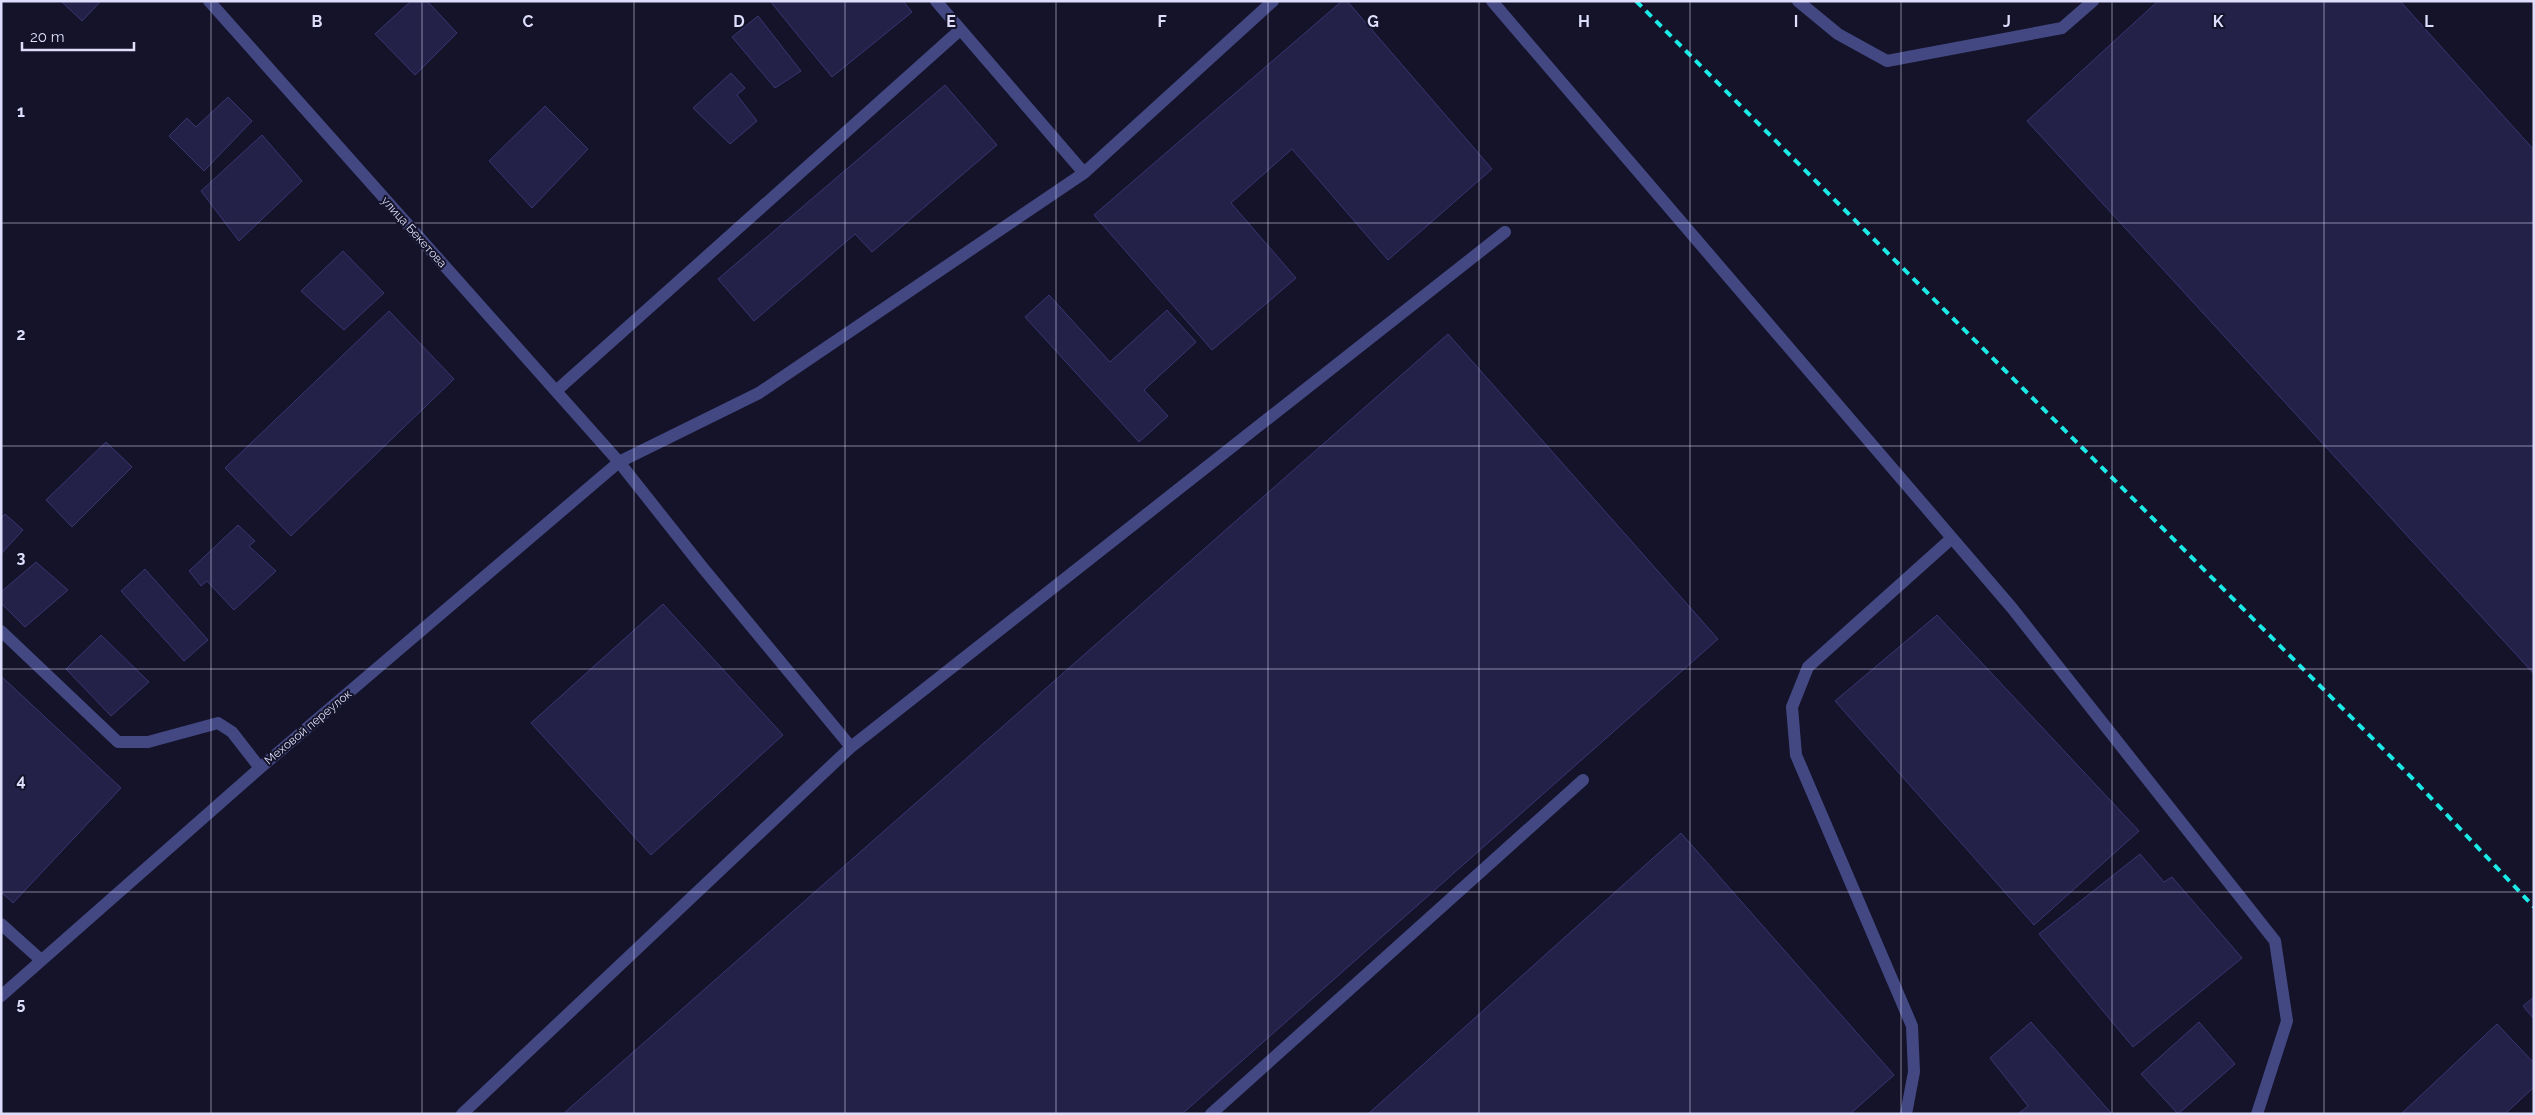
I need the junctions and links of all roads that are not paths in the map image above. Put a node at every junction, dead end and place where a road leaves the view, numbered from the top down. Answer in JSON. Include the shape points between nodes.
{"nodes":[{"id":1,"x":209,"y":1,"type":"edge"},
{"id":2,"x":936,"y":1,"type":"edge"},
{"id":3,"x":1273,"y":1,"type":"edge"},
{"id":4,"x":1492,"y":1,"type":"edge"},
{"id":5,"x":1798,"y":1,"type":"edge"},
{"id":6,"x":2093,"y":1,"type":"edge"},
{"id":7,"x":960,"y":30,"type":"junction"},
{"id":8,"x":1084,"y":173,"type":"junction"},
{"id":9,"x":1505,"y":232,"type":"dead end"},
{"id":10,"x":556,"y":391,"type":"junction"},
{"id":11,"x":619,"y":462,"type":"junction"},
{"id":12,"x":1952,"y":538,"type":"junction"},
{"id":13,"x":1,"y":631,"type":"edge"},
{"id":14,"x":851,"y":747,"type":"junction"},
{"id":15,"x":260,"y":768,"type":"junction"},
{"id":16,"x":1583,"y":780,"type":"dead end"},
{"id":17,"x":1,"y":924,"type":"edge"},
{"id":18,"x":41,"y":960,"type":"junction"},
{"id":19,"x":1,"y":996,"type":"edge"},
{"id":20,"x":462,"y":1114,"type":"edge"},
{"id":21,"x":1211,"y":1114,"type":"edge"},
{"id":22,"x":1906,"y":1114,"type":"edge"},
{"id":23,"x":2257,"y":1114,"type":"edge"}],
"edges":[{"from":1,"to":10,"type":"street","name":"улица Бекетова"},
{"from":2,"to":7,"type":"street"},
{"from":3,"to":8,"type":"street","name":"Меховой переулок"},
{"from":4,"to":12,"type":"street"},
{"from":5,"to":6,"type":"street","via":[[1838,34],[1887,61],[2062,28]]},
{"from":7,"to":8,"type":"street"},
{"from":7,"to":10,"type":"street"},
{"from":8,"to":11,"type":"street","name":"Меховой переулок","via":[[760,393]]},
{"from":9,"to":14,"type":"street"},
{"from":10,"to":11,"type":"street","name":"улица Бекетова"},
{"from":11,"to":14,"type":"street","name":"улица Бекетова"},
{"from":11,"to":15,"type":"street","name":"Меховой переулок"},
{"from":12,"to":22,"type":"street","via":[[1808,667],[1792,707],[1796,755],[1912,1026],[1914,1072]]},
{"from":12,"to":23,"type":"street","via":[[2012,608],[2275,941],[2287,1022]]},
{"from":13,"to":15,"type":"street","via":[[118,742],[148,742],[218,723],[232,732]]},
{"from":14,"to":20,"type":"street"},
{"from":15,"to":18,"type":"street","name":"Меховой переулок"},
{"from":16,"to":21,"type":"street"},
{"from":17,"to":18,"type":"street"},
{"from":18,"to":19,"type":"street","name":"Меховой переулок"}]}
